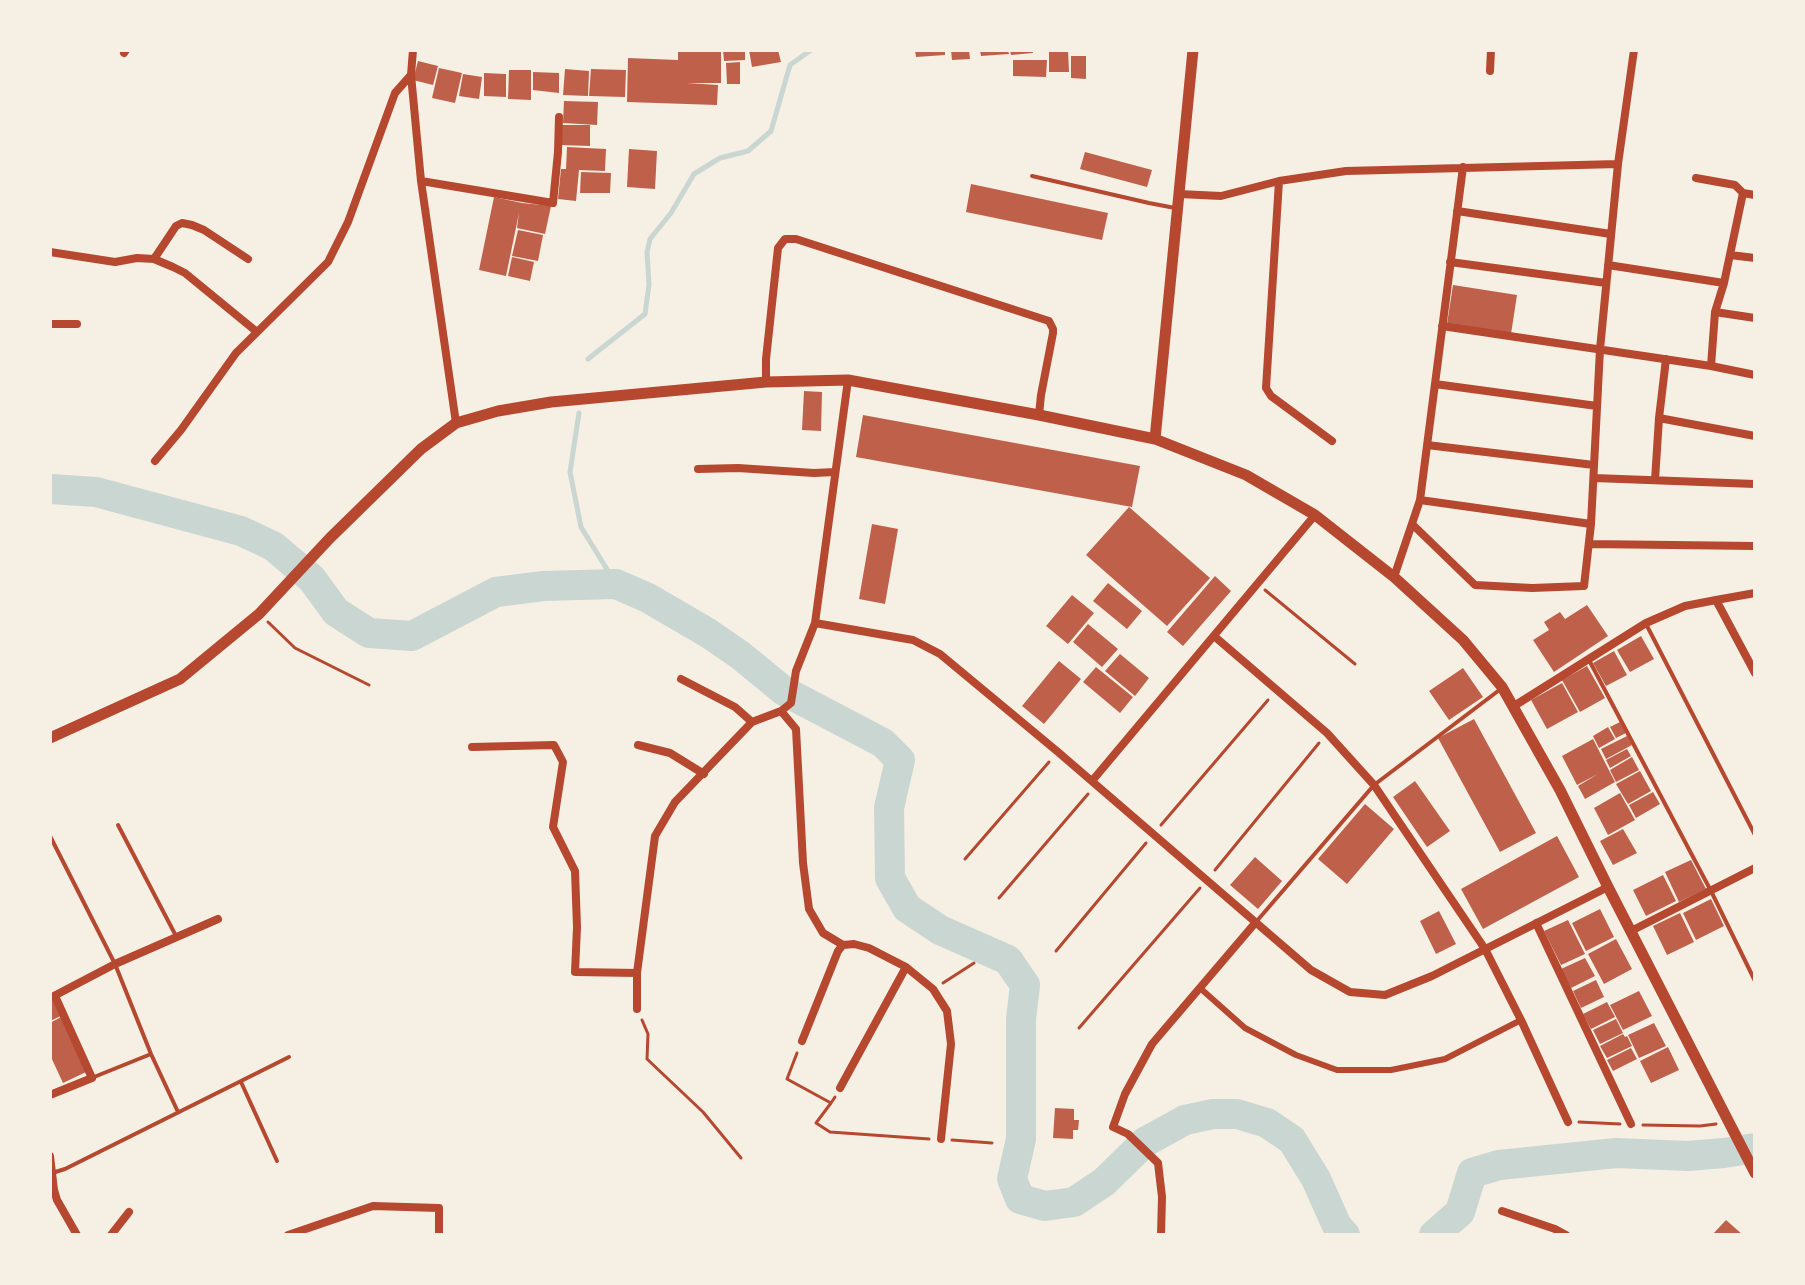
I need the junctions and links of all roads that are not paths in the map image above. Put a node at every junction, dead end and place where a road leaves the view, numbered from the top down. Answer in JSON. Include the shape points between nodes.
{"nodes":[{"id":1,"x":413,"y":50,"type":"edge"},
{"id":2,"x":1193,"y":50,"type":"edge"},
{"id":3,"x":1491,"y":50,"type":"edge"},
{"id":4,"x":1634,"y":50,"type":"edge"},
{"id":5,"x":1490,"y":71,"type":"dead end"},
{"id":6,"x":411,"y":75,"type":"junction"},
{"id":7,"x":559,"y":117,"type":"dead end"},
{"id":8,"x":1618,"y":164,"type":"junction"},
{"id":9,"x":1463,"y":167,"type":"junction"},
{"id":10,"x":1032,"y":176,"type":"dead end"},
{"id":11,"x":1696,"y":178,"type":"dead end"},
{"id":12,"x":421,"y":181,"type":"junction"},
{"id":13,"x":1279,"y":181,"type":"junction"},
{"id":14,"x":1743,"y":193,"type":"junction"},
{"id":15,"x":1179,"y":194,"type":"junction"},
{"id":16,"x":1755,"y":195,"type":"edge"},
{"id":17,"x":1178,"y":208,"type":"junction"},
{"id":18,"x":1457,"y":211,"type":"junction"},
{"id":19,"x":1611,"y":234,"type":"junction"},
{"id":20,"x":50,"y":252,"type":"edge"},
{"id":21,"x":1730,"y":255,"type":"junction"},
{"id":22,"x":1755,"y":258,"type":"edge"},
{"id":23,"x":154,"y":259,"type":"junction"},
{"id":24,"x":248,"y":259,"type":"dead end"},
{"id":25,"x":1450,"y":262,"type":"junction"},
{"id":26,"x":1608,"y":265,"type":"junction"},
{"id":27,"x":1606,"y":283,"type":"junction"},
{"id":28,"x":1724,"y":283,"type":"junction"},
{"id":29,"x":1715,"y":312,"type":"junction"},
{"id":30,"x":1755,"y":318,"type":"edge"},
{"id":31,"x":50,"y":324,"type":"edge"},
{"id":32,"x":77,"y":324,"type":"dead end"},
{"id":33,"x":1442,"y":326,"type":"junction"},
{"id":34,"x":257,"y":332,"type":"junction"},
{"id":35,"x":1600,"y":349,"type":"junction"},
{"id":36,"x":1666,"y":359,"type":"junction"},
{"id":37,"x":1711,"y":366,"type":"junction"},
{"id":38,"x":1755,"y":375,"type":"edge"},
{"id":39,"x":848,"y":380,"type":"junction"},
{"id":40,"x":766,"y":382,"type":"junction"},
{"id":41,"x":1435,"y":384,"type":"junction"},
{"id":42,"x":1597,"y":406,"type":"junction"},
{"id":43,"x":1039,"y":415,"type":"junction"},
{"id":44,"x":1659,"y":418,"type":"junction"},
{"id":45,"x":456,"y":423,"type":"junction"},
{"id":46,"x":1755,"y":436,"type":"edge"},
{"id":47,"x":1155,"y":439,"type":"junction"},
{"id":48,"x":1332,"y":441,"type":"dead end"},
{"id":49,"x":1427,"y":445,"type":"junction"},
{"id":50,"x":155,"y":461,"type":"dead end"},
{"id":51,"x":1594,"y":465,"type":"junction"},
{"id":52,"x":698,"y":469,"type":"dead end"},
{"id":53,"x":835,"y":472,"type":"junction"},
{"id":54,"x":1594,"y":478,"type":"junction"},
{"id":55,"x":1655,"y":480,"type":"junction"},
{"id":56,"x":1755,"y":484,"type":"edge"},
{"id":57,"x":1420,"y":500,"type":"junction"},
{"id":58,"x":1315,"y":515,"type":"junction"},
{"id":59,"x":1412,"y":524,"type":"junction"},
{"id":60,"x":1591,"y":524,"type":"junction"},
{"id":61,"x":1589,"y":544,"type":"junction"},
{"id":62,"x":1755,"y":546,"type":"edge"},
{"id":63,"x":1394,"y":577,"type":"junction"},
{"id":64,"x":1755,"y":593,"type":"edge"},
{"id":65,"x":1716,"y":600,"type":"junction"},
{"id":66,"x":815,"y":623,"type":"junction"},
{"id":67,"x":1646,"y":623,"type":"junction"},
{"id":68,"x":1214,"y":636,"type":"junction"},
{"id":69,"x":1589,"y":659,"type":"junction"},
{"id":70,"x":1755,"y":673,"type":"edge"},
{"id":71,"x":681,"y":679,"type":"dead end"},
{"id":72,"x":1502,"y":687,"type":"junction"},
{"id":73,"x":1514,"y":706,"type":"junction"},
{"id":74,"x":781,"y":711,"type":"junction"},
{"id":75,"x":752,"y":722,"type":"junction"},
{"id":76,"x":50,"y":738,"type":"edge"},
{"id":77,"x":638,"y":745,"type":"dead end"},
{"id":78,"x":472,"y":747,"type":"dead end"},
{"id":79,"x":704,"y":774,"type":"junction"},
{"id":80,"x":1094,"y":783,"type":"junction"},
{"id":81,"x":1374,"y":785,"type":"junction"},
{"id":82,"x":118,"y":825,"type":"dead end"},
{"id":83,"x":1755,"y":835,"type":"edge"},
{"id":84,"x":50,"y":836,"type":"edge"},
{"id":85,"x":1755,"y":868,"type":"edge"},
{"id":86,"x":1608,"y":887,"type":"junction"},
{"id":87,"x":1711,"y":891,"type":"junction"},
{"id":88,"x":218,"y":919,"type":"dead end"},
{"id":89,"x":1256,"y":922,"type":"junction"},
{"id":90,"x":1536,"y":923,"type":"junction"},
{"id":91,"x":1631,"y":931,"type":"junction"},
{"id":92,"x":177,"y":937,"type":"junction"},
{"id":93,"x":843,"y":945,"type":"junction"},
{"id":94,"x":1485,"y":949,"type":"junction"},
{"id":95,"x":115,"y":964,"type":"junction"},
{"id":96,"x":906,"y":967,"type":"junction"},
{"id":97,"x":637,"y":973,"type":"junction"},
{"id":98,"x":1755,"y":981,"type":"edge"},
{"id":99,"x":50,"y":987,"type":"edge"},
{"id":100,"x":1200,"y":988,"type":"junction"},
{"id":101,"x":52,"y":997,"type":"edge"},
{"id":102,"x":637,"y":1009,"type":"road end"},
{"id":103,"x":1521,"y":1020,"type":"junction"},
{"id":104,"x":802,"y":1041,"type":"road end"},
{"id":105,"x":151,"y":1054,"type":"junction"},
{"id":106,"x":289,"y":1057,"type":"dead end"},
{"id":107,"x":92,"y":1078,"type":"junction"},
{"id":108,"x":241,"y":1082,"type":"junction"},
{"id":109,"x":840,"y":1088,"type":"road end"},
{"id":110,"x":50,"y":1095,"type":"edge"},
{"id":111,"x":178,"y":1112,"type":"junction"},
{"id":112,"x":1568,"y":1122,"type":"road end"},
{"id":113,"x":1631,"y":1124,"type":"road end"},
{"id":114,"x":941,"y":1139,"type":"dead end"},
{"id":115,"x":50,"y":1158,"type":"edge"},
{"id":116,"x":277,"y":1161,"type":"dead end"},
{"id":117,"x":1752,"y":1170,"type":"edge"},
{"id":118,"x":52,"y":1173,"type":"junction"},
{"id":119,"x":1502,"y":1211,"type":"dead end"},
{"id":120,"x":129,"y":1212,"type":"dead end"},
{"id":121,"x":77,"y":1235,"type":"edge"},
{"id":122,"x":111,"y":1235,"type":"edge"},
{"id":123,"x":288,"y":1235,"type":"edge"},
{"id":124,"x":439,"y":1235,"type":"edge"},
{"id":125,"x":1161,"y":1235,"type":"edge"},
{"id":126,"x":1566,"y":1235,"type":"edge"}],
"edges":[{"from":1,"to":6,"type":"street"},
{"from":2,"to":15,"type":"street"},
{"from":3,"to":5,"type":"street"},
{"from":4,"to":8,"type":"street"},
{"from":6,"to":12,"type":"street"},
{"from":6,"to":34,"type":"street","via":[[395,93],[328,262]]},
{"from":7,"to":12,"type":"street","via":[[553,203]]},
{"from":8,"to":9,"type":"street"},
{"from":8,"to":19,"type":"street"},
{"from":9,"to":13,"type":"street","via":[[1346,171]]},
{"from":9,"to":18,"type":"street"},
{"from":10,"to":17,"type":"lane"},
{"from":11,"to":14,"type":"street","via":[[1735,185]]},
{"from":12,"to":45,"type":"street"},
{"from":13,"to":15,"type":"street","via":[[1221,196]]},
{"from":13,"to":48,"type":"street","via":[[1266,388]]},
{"from":14,"to":16,"type":"street"},
{"from":14,"to":21,"type":"street"},
{"from":15,"to":17,"type":"street"},
{"from":17,"to":47,"type":"street"},
{"from":18,"to":19,"type":"street"},
{"from":18,"to":25,"type":"street"},
{"from":19,"to":26,"type":"street"},
{"from":20,"to":23,"type":"street","via":[[115,262]]},
{"from":21,"to":22,"type":"street"},
{"from":21,"to":28,"type":"street"},
{"from":23,"to":24,"type":"street","via":[[182,223],[204,230]]},
{"from":23,"to":34,"type":"street","via":[[185,273]]},
{"from":25,"to":27,"type":"street"},
{"from":25,"to":33,"type":"street"},
{"from":26,"to":27,"type":"street"},
{"from":26,"to":28,"type":"street"},
{"from":27,"to":35,"type":"street"},
{"from":28,"to":29,"type":"street"},
{"from":29,"to":30,"type":"street"},
{"from":29,"to":37,"type":"street"},
{"from":31,"to":32,"type":"street"},
{"from":33,"to":35,"type":"street"},
{"from":33,"to":41,"type":"street"},
{"from":34,"to":50,"type":"street"},
{"from":35,"to":36,"type":"street"},
{"from":35,"to":42,"type":"street"},
{"from":36,"to":37,"type":"street"},
{"from":36,"to":44,"type":"street"},
{"from":37,"to":38,"type":"street"},
{"from":39,"to":40,"type":"street"},
{"from":39,"to":43,"type":"street"},
{"from":39,"to":53,"type":"street"},
{"from":40,"to":43,"type":"street","via":[[778,248],[785,239],[796,239],[1049,321],[1053,333]]},
{"from":40,"to":45,"type":"street","via":[[551,402]]},
{"from":41,"to":42,"type":"street"},
{"from":41,"to":49,"type":"street"},
{"from":42,"to":51,"type":"street"},
{"from":43,"to":47,"type":"street"},
{"from":44,"to":46,"type":"street"},
{"from":44,"to":55,"type":"street"},
{"from":45,"to":76,"type":"street","via":[[421,449],[259,614],[180,679]]},
{"from":47,"to":58,"type":"street","via":[[1246,475]]},
{"from":49,"to":51,"type":"street"},
{"from":49,"to":57,"type":"street"},
{"from":51,"to":54,"type":"street"},
{"from":52,"to":53,"type":"street"},
{"from":53,"to":66,"type":"street"},
{"from":54,"to":55,"type":"street"},
{"from":54,"to":60,"type":"street"},
{"from":55,"to":56,"type":"street"},
{"from":57,"to":59,"type":"street"},
{"from":57,"to":60,"type":"street"},
{"from":58,"to":63,"type":"street"},
{"from":58,"to":68,"type":"street"},
{"from":59,"to":61,"type":"street","via":[[1475,585],[1584,586]]},
{"from":59,"to":63,"type":"street"},
{"from":60,"to":61,"type":"street"},
{"from":61,"to":62,"type":"street"},
{"from":63,"to":72,"type":"street","via":[[1463,640]]},
{"from":64,"to":65,"type":"street"},
{"from":65,"to":67,"type":"street"},
{"from":65,"to":70,"type":"street"},
{"from":66,"to":74,"type":"street","via":[[796,671],[791,703]]},
{"from":66,"to":80,"type":"street","via":[[913,640],[940,654]]},
{"from":67,"to":69,"type":"street"},
{"from":67,"to":83,"type":"lane"},
{"from":68,"to":80,"type":"street"},
{"from":68,"to":81,"type":"street","via":[[1327,733]]},
{"from":69,"to":73,"type":"street"},
{"from":69,"to":87,"type":"lane"},
{"from":71,"to":75,"type":"street","via":[[735,707]]},
{"from":72,"to":73,"type":"street"},
{"from":72,"to":81,"type":"lane"},
{"from":73,"to":86,"type":"street"},
{"from":74,"to":75,"type":"street"},
{"from":74,"to":93,"type":"street","via":[[796,729],[809,909],[823,933]]},
{"from":75,"to":79,"type":"street"},
{"from":77,"to":79,"type":"street","via":[[670,753]]},
{"from":78,"to":97,"type":"street","via":[[554,745],[563,762],[553,827],[575,871],[575,972]]},
{"from":79,"to":97,"type":"street","via":[[675,802],[655,836]]},
{"from":80,"to":89,"type":"street"},
{"from":81,"to":89,"type":"lane"},
{"from":81,"to":94,"type":"street"},
{"from":82,"to":92,"type":"lane"},
{"from":84,"to":95,"type":"lane"},
{"from":85,"to":87,"type":"street"},
{"from":86,"to":90,"type":"street"},
{"from":86,"to":91,"type":"street"},
{"from":87,"to":91,"type":"street"},
{"from":87,"to":98,"type":"lane"},
{"from":88,"to":92,"type":"street"},
{"from":89,"to":94,"type":"street","via":[[1311,970],[1350,992],[1385,995]]},
{"from":89,"to":100,"type":"street"},
{"from":90,"to":94,"type":"street"},
{"from":90,"to":113,"type":"street"},
{"from":91,"to":117,"type":"street"},
{"from":92,"to":95,"type":"street"},
{"from":93,"to":96,"type":"street","via":[[869,948]]},
{"from":93,"to":104,"type":"street"},
{"from":94,"to":103,"type":"street"},
{"from":95,"to":101,"type":"street"},
{"from":95,"to":105,"type":"lane"},
{"from":96,"to":109,"type":"street"},
{"from":96,"to":114,"type":"street","via":[[933,989],[947,1011],[951,1044]]},
{"from":97,"to":102,"type":"street"},
{"from":99,"to":101,"type":"lane"},
{"from":100,"to":103,"type":"street","via":[[1245,1028],[1337,1070],[1391,1070],[1445,1059]]},
{"from":100,"to":125,"type":"street","via":[[1152,1044],[1113,1127],[1158,1163]]},
{"from":101,"to":107,"type":"street"},
{"from":103,"to":112,"type":"street"},
{"from":105,"to":107,"type":"lane"},
{"from":105,"to":111,"type":"lane"},
{"from":106,"to":108,"type":"lane"},
{"from":107,"to":110,"type":"street"},
{"from":108,"to":111,"type":"lane"},
{"from":108,"to":116,"type":"lane"},
{"from":111,"to":118,"type":"lane"},
{"from":115,"to":118,"type":"street"},
{"from":118,"to":121,"type":"street","via":[[57,1200]]},
{"from":119,"to":126,"type":"street"},
{"from":120,"to":122,"type":"street"},
{"from":123,"to":124,"type":"street","via":[[373,1206],[439,1208]]}]}
